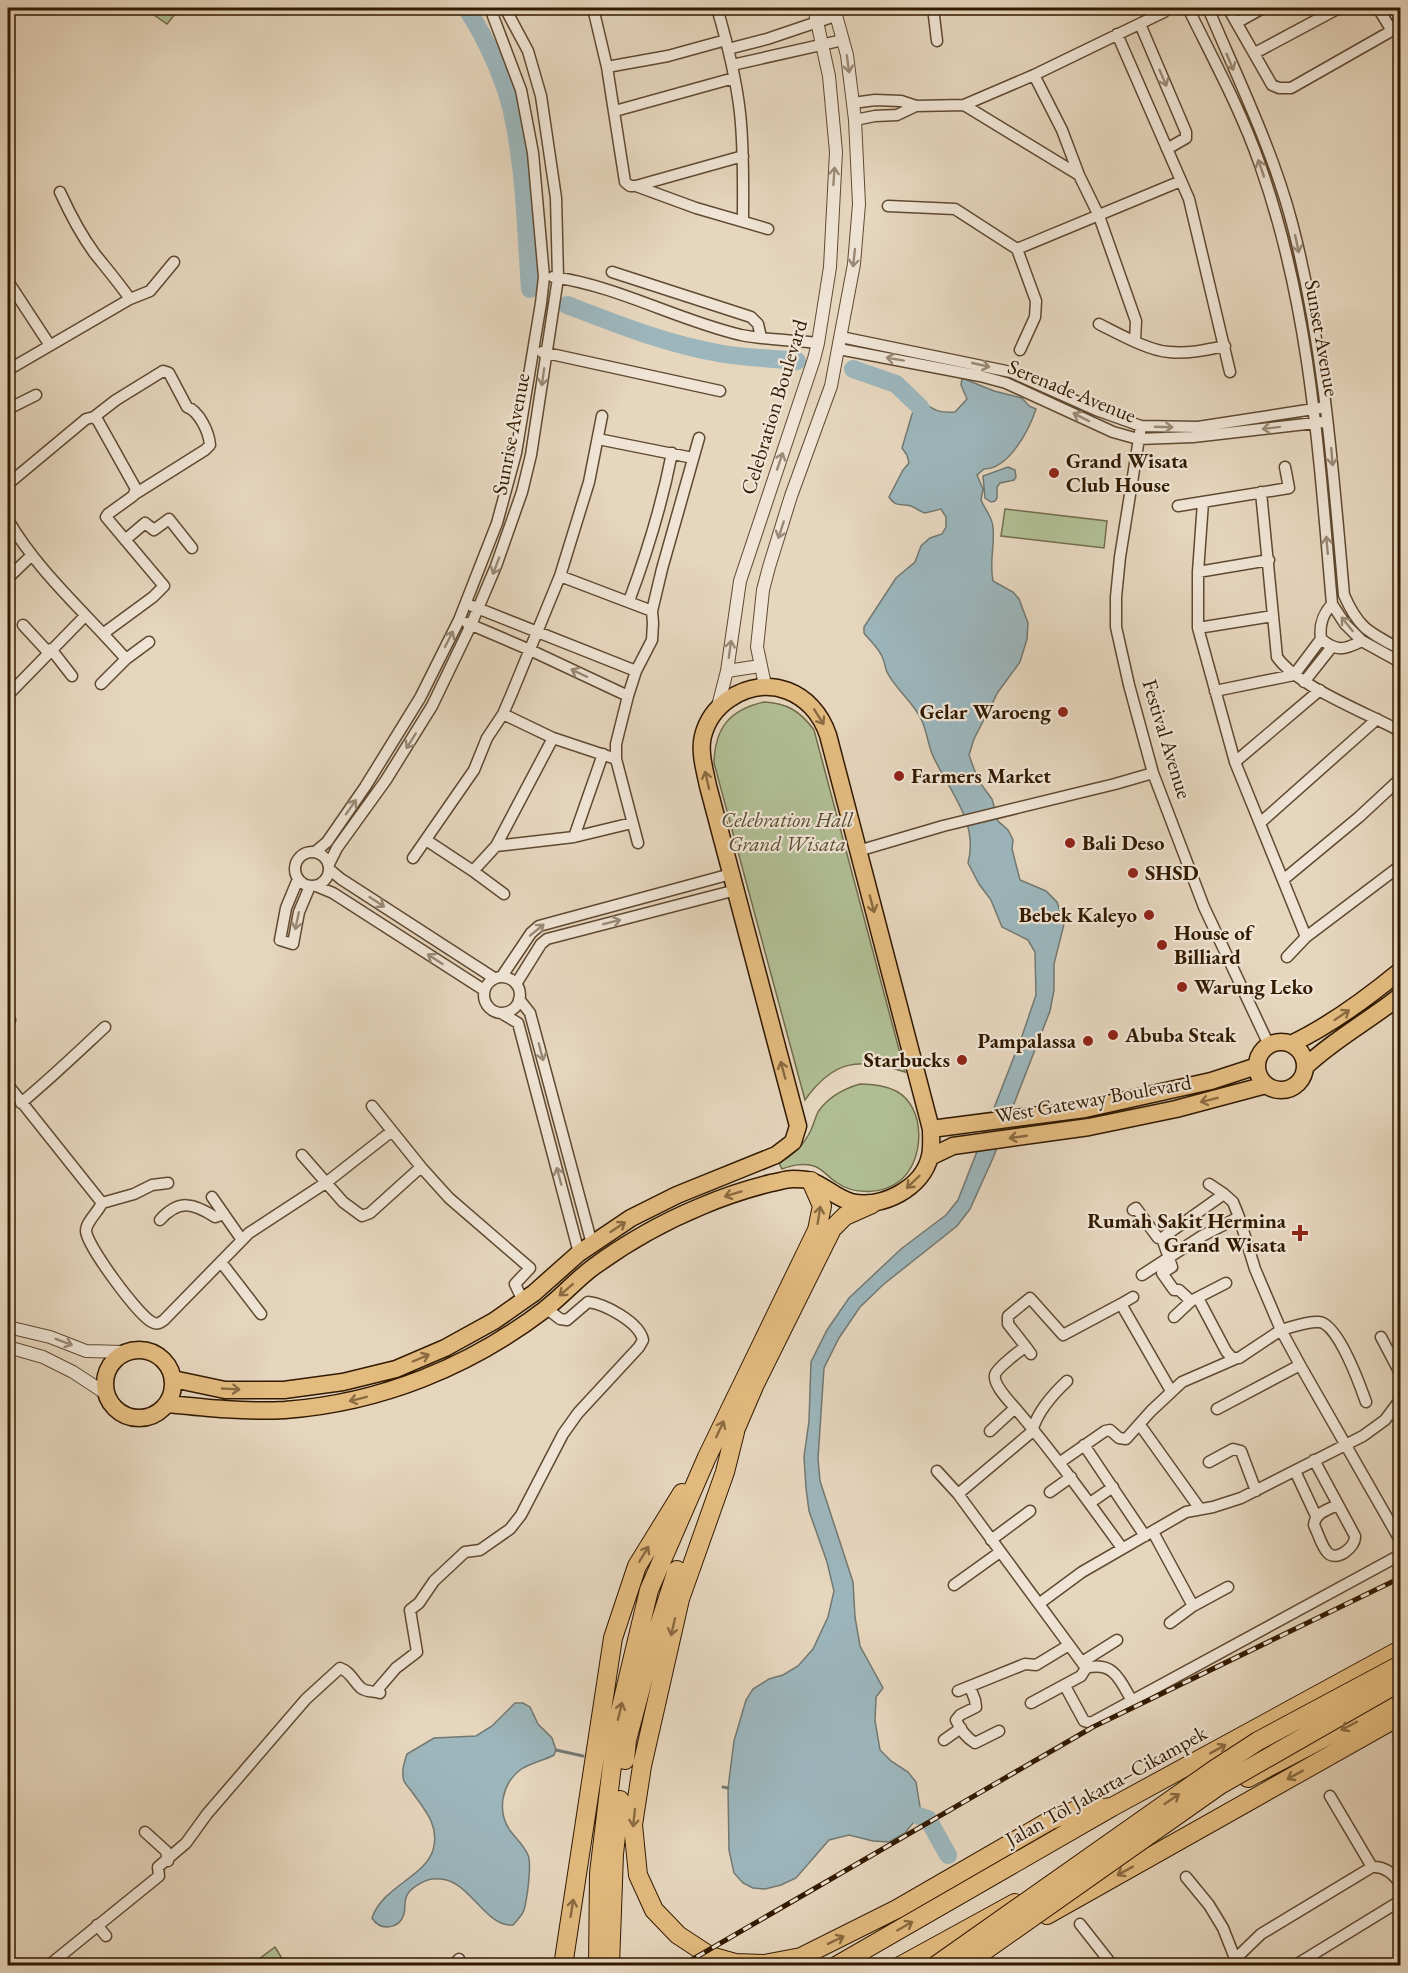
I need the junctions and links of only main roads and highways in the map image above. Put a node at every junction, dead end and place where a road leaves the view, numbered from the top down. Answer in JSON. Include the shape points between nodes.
{"nodes":[{"id":1,"x":1401,"y":971,"type":"edge"},
{"id":2,"x":1401,"y":996,"type":"edge"},
{"id":3,"x":1291,"y":1044,"type":"junction"},
{"id":4,"x":1257,"y":1066,"type":"junction"},
{"id":5,"x":1305,"y":1067,"type":"junction"},
{"id":6,"x":1266,"y":1085,"type":"junction"},
{"id":7,"x":1085,"y":1109,"type":"junction"},
{"id":8,"x":1089,"y":1127,"type":"junction"},
{"id":9,"x":931,"y":1129,"type":"junction"},
{"id":10,"x":930,"y":1157,"type":"junction"},
{"id":11,"x":811,"y":1181,"type":"junction"},
{"id":12,"x":872,"y":1204,"type":"junction"},
{"id":13,"x":174,"y":1379,"type":"junction"},
{"id":14,"x":168,"y":1404,"type":"junction"},
{"id":15,"x":735,"y":1432,"type":"junction"},
{"id":16,"x":707,"y":1457,"type":"junction"},
{"id":17,"x":1401,"y":1650,"type":"edge"},
{"id":18,"x":1401,"y":1665,"type":"edge"},
{"id":19,"x":1401,"y":1682,"type":"edge"},
{"id":20,"x":1401,"y":1698,"type":"edge"},
{"id":21,"x":1401,"y":1716,"type":"edge"},
{"id":22,"x":1112,"y":1807,"type":"junction"},
{"id":23,"x":563,"y":1965,"type":"edge"},
{"id":24,"x":598,"y":1965,"type":"edge"},
{"id":25,"x":610,"y":1965,"type":"edge"},
{"id":26,"x":836,"y":1965,"type":"edge"},
{"id":27,"x":900,"y":1965,"type":"edge"},
{"id":28,"x":935,"y":1965,"type":"edge"},
{"id":29,"x":964,"y":1965,"type":"edge"}],
"edges":[{"from":3,"to":1,"type":"main road","one_way":true,"via":[[1317,1032]]},
{"from":2,"to":5,"type":"main road","via":[[1324,1049]]},
{"from":3,"to":4,"type":"main road","via":[[1269,1045],[1260,1054]]},
{"from":3,"to":5,"type":"main road","via":[[1302,1054]]},
{"from":4,"to":6,"type":"main road"},
{"from":4,"to":7,"type":"main road","name":"West Gateway Boulevard","via":[[1211,1081]]},
{"from":5,"to":6,"type":"main road","via":[[1293,1087],[1279,1090]]},
{"from":6,"to":8,"type":"main road","name":"West Gateway Boulevard","one_way":true},
{"from":7,"to":8,"type":"main road"},
{"from":7,"to":9,"type":"main road","name":"West Gateway Boulevard"},
{"from":8,"to":10,"type":"main road","name":"West Gateway Boulevard","one_way":true,"via":[[953,1146]]},
{"from":9,"to":10,"type":"main road"},
{"from":13,"to":9,"type":"main road","one_way":true,"via":[[225,1390],[284,1390],[343,1382],[396,1369],[494,1321],[631,1218],[776,1155],[793,1142],[798,1126],[703,764],[703,737],[710,718],[718,706],[741,691],[765,685],[789,692],[817,711],[828,735]]},
{"from":10,"to":12,"type":"main road","one_way":true,"via":[[914,1182],[888,1200]]},
{"from":11,"to":12,"type":"main road","via":[[848,1201]]},
{"from":11,"to":14,"type":"main road","one_way":true,"via":[[780,1181],[730,1194],[685,1213],[591,1268],[505,1338],[402,1388],[347,1402],[285,1410],[223,1410]]},
{"from":16,"to":11,"type":"highway","one_way":true,"via":[[816,1230],[822,1206]]},
{"from":12,"to":15,"type":"highway","via":[[844,1216],[832,1229]]},
{"from":13,"to":14,"type":"main road"},
{"from":13,"to":14,"type":"main road","via":[[156,1353],[140,1349],[124,1352],[112,1362],[105,1377],[105,1393],[112,1407],[125,1416],[140,1419],[156,1415]]},
{"from":15,"to":22,"type":"highway","one_way":true,"via":[[680,1599],[642,1766],[633,1825],[638,1875],[654,1910],[678,1935],[710,1956],[735,1963],[764,1964],[801,1957],[897,1909],[1051,1820],[1074,1811]]},
{"from":15,"to":25,"type":"highway","via":[[712,1479],[668,1595],[627,1740],[615,1854]]},
{"from":23,"to":16,"type":"highway","one_way":true,"via":[[613,1638],[636,1566]]},
{"from":24,"to":16,"type":"highway","one_way":true,"via":[[599,1873],[617,1724],[649,1590]]},
{"from":22,"to":17,"type":"highway","name":"Jalan Tol Jakarta–Cikampek","one_way":true},
{"from":28,"to":18,"type":"highway","one_way":true,"bridge":true,"via":[[1249,1747]]},
{"from":19,"to":29,"type":"highway","bridge":true,"via":[[1220,1785]]},
{"from":20,"to":27,"type":"highway","one_way":true},
{"from":21,"to":29,"type":"highway","one_way":true},
{"from":26,"to":22,"type":"highway","name":"Jalan Tol Jakarta–Cikampek","one_way":true}]}
